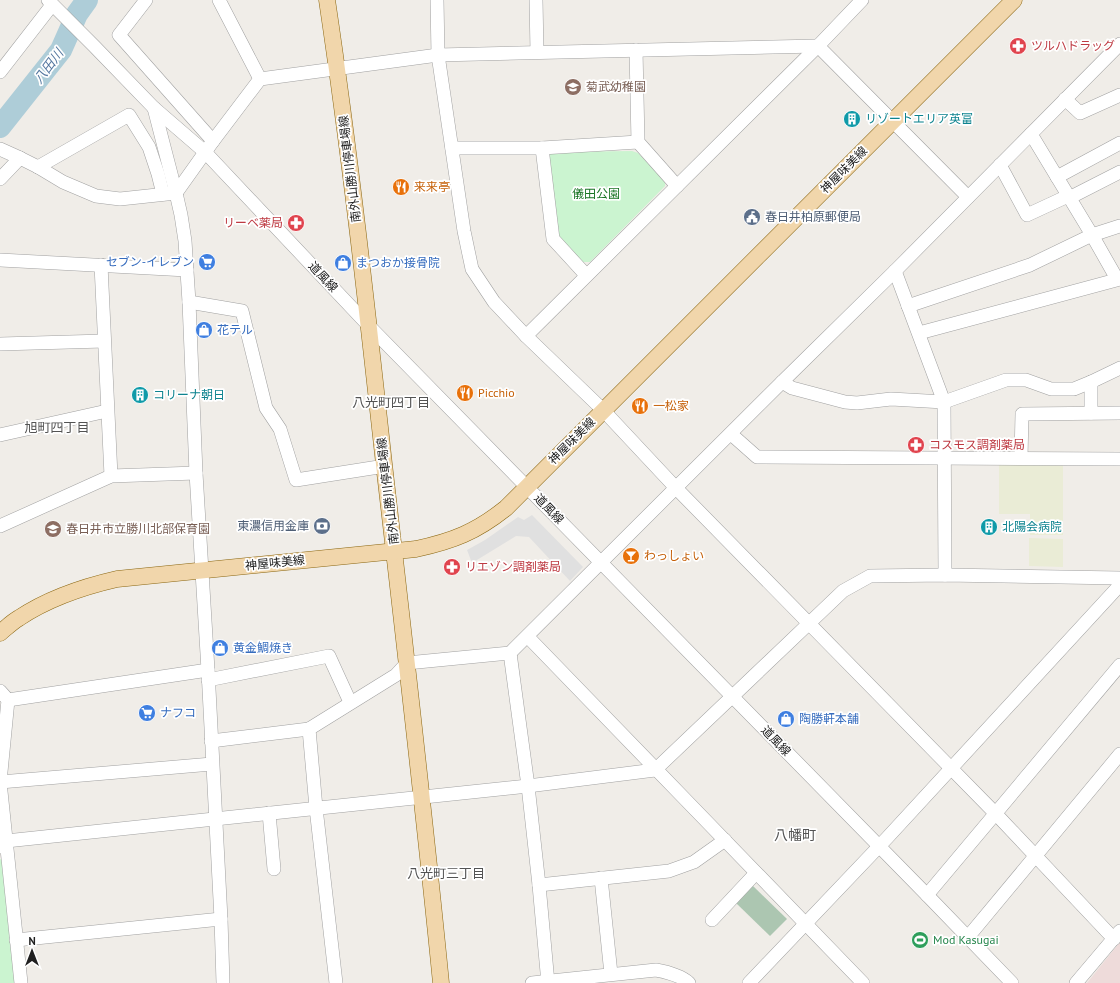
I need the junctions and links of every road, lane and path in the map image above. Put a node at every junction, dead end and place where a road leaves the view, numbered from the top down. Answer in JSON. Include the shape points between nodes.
{"nodes":[{"id":1,"x":146,"y":0,"type":"edge"},
{"id":2,"x":219,"y":0,"type":"edge"},
{"id":3,"x":327,"y":0,"type":"edge"},
{"id":4,"x":437,"y":0,"type":"edge"},
{"id":5,"x":536,"y":0,"type":"edge"},
{"id":6,"x":862,"y":0,"type":"edge"},
{"id":7,"x":1014,"y":0,"type":"edge"},
{"id":8,"x":50,"y":2,"type":"edge"},
{"id":9,"x":1120,"y":44,"type":"edge"},
{"id":10,"x":818,"y":46,"type":"junction"},
{"id":11,"x":636,"y":50,"type":"junction"},
{"id":12,"x":537,"y":52,"type":"junction"},
{"id":13,"x":438,"y":54,"type":"junction"},
{"id":14,"x":338,"y":68,"type":"junction"},
{"id":15,"x":0,"y":72,"type":"edge"},
{"id":16,"x":260,"y":79,"type":"junction"},
{"id":17,"x":1120,"y":95,"type":"edge"},
{"id":18,"x":1066,"y":99,"type":"junction"},
{"id":19,"x":154,"y":108,"type":"junction"},
{"id":20,"x":893,"y":122,"type":"junction"},
{"id":21,"x":1031,"y":134,"type":"junction"},
{"id":22,"x":213,"y":141,"type":"junction"},
{"id":23,"x":638,"y":142,"type":"junction"},
{"id":24,"x":1120,"y":143,"type":"edge"},
{"id":25,"x":452,"y":148,"type":"junction"},
{"id":26,"x":542,"y":148,"type":"junction"},
{"id":27,"x":0,"y":149,"type":"edge"},
{"id":28,"x":205,"y":152,"type":"junction"},
{"id":29,"x":20,"y":158,"type":"junction"},
{"id":30,"x":1000,"y":165,"type":"junction"},
{"id":31,"x":38,"y":167,"type":"junction"},
{"id":32,"x":1120,"y":172,"type":"edge"},
{"id":33,"x":1057,"y":177,"type":"junction"},
{"id":34,"x":0,"y":179,"type":"edge"},
{"id":35,"x":677,"y":186,"type":"junction"},
{"id":36,"x":176,"y":193,"type":"junction"},
{"id":37,"x":163,"y":194,"type":"junction"},
{"id":38,"x":968,"y":197,"type":"junction"},
{"id":39,"x":1068,"y":197,"type":"junction"},
{"id":40,"x":1120,"y":226,"type":"edge"},
{"id":41,"x":1092,"y":235,"type":"junction"},
{"id":42,"x":0,"y":260,"type":"edge"},
{"id":43,"x":101,"y":265,"type":"junction"},
{"id":44,"x":187,"y":270,"type":"junction"},
{"id":45,"x":895,"y":271,"type":"junction"},
{"id":46,"x":586,"y":275,"type":"junction"},
{"id":47,"x":1119,"y":279,"type":"edge"},
{"id":48,"x":189,"y":302,"type":"junction"},
{"id":49,"x":908,"y":306,"type":"junction"},
{"id":50,"x":369,"y":326,"type":"junction"},
{"id":51,"x":919,"y":333,"type":"junction"},
{"id":52,"x":526,"y":336,"type":"junction"},
{"id":53,"x":104,"y":341,"type":"junction"},
{"id":54,"x":0,"y":344,"type":"edge"},
{"id":55,"x":1120,"y":368,"type":"edge"},
{"id":56,"x":782,"y":382,"type":"junction"},
{"id":57,"x":1091,"y":382,"type":"junction"},
{"id":58,"x":944,"y":402,"type":"junction"},
{"id":59,"x":603,"y":410,"type":"junction"},
{"id":60,"x":107,"y":412,"type":"junction"},
{"id":61,"x":1091,"y":413,"type":"junction"},
{"id":62,"x":1120,"y":413,"type":"edge"},
{"id":63,"x":731,"y":434,"type":"junction"},
{"id":64,"x":0,"y":435,"type":"edge"},
{"id":65,"x":1021,"y":458,"type":"junction"},
{"id":66,"x":944,"y":459,"type":"junction"},
{"id":67,"x":1120,"y":459,"type":"edge"},
{"id":68,"x":385,"y":466,"type":"junction"},
{"id":69,"x":196,"y":473,"type":"junction"},
{"id":70,"x":111,"y":476,"type":"junction"},
{"id":71,"x":526,"y":486,"type":"junction"},
{"id":72,"x":676,"y":488,"type":"junction"},
{"id":73,"x":0,"y":526,"type":"edge"},
{"id":74,"x":395,"y":551,"type":"junction"},
{"id":75,"x":600,"y":562,"type":"junction"},
{"id":76,"x":203,"y":570,"type":"junction"},
{"id":77,"x":945,"y":575,"type":"junction"},
{"id":78,"x":1120,"y":578,"type":"edge"},
{"id":79,"x":1120,"y":585,"type":"edge"},
{"id":80,"x":808,"y":623,"type":"junction"},
{"id":81,"x":0,"y":633,"type":"edge"},
{"id":82,"x":528,"y":636,"type":"junction"},
{"id":83,"x":510,"y":653,"type":"junction"},
{"id":84,"x":407,"y":663,"type":"junction"},
{"id":85,"x":1120,"y":665,"type":"edge"},
{"id":86,"x":208,"y":675,"type":"junction"},
{"id":87,"x":4,"y":695,"type":"edge"},
{"id":88,"x":731,"y":696,"type":"junction"},
{"id":89,"x":350,"y":702,"type":"junction"},
{"id":90,"x":309,"y":729,"type":"junction"},
{"id":91,"x":211,"y":741,"type":"junction"},
{"id":92,"x":1120,"y":754,"type":"edge"},
{"id":93,"x":212,"y":764,"type":"junction"},
{"id":94,"x":951,"y":768,"type":"junction"},
{"id":95,"x":655,"y":770,"type":"junction"},
{"id":96,"x":0,"y":782,"type":"edge"},
{"id":97,"x":528,"y":786,"type":"junction"},
{"id":98,"x":422,"y":797,"type":"junction"},
{"id":99,"x":316,"y":808,"type":"junction"},
{"id":100,"x":995,"y":812,"type":"junction"},
{"id":101,"x":269,"y":813,"type":"junction"},
{"id":102,"x":215,"y":819,"type":"junction"},
{"id":103,"x":725,"y":840,"type":"junction"},
{"id":104,"x":3,"y":844,"type":"edge"},
{"id":105,"x":878,"y":846,"type":"junction"},
{"id":106,"x":1035,"y":856,"type":"junction"},
{"id":107,"x":274,"y":869,"type":"dead end"},
{"id":108,"x":756,"y":873,"type":"junction"},
{"id":109,"x":601,"y":878,"type":"junction"},
{"id":110,"x":539,"y":885,"type":"junction"},
{"id":111,"x":927,"y":894,"type":"junction"},
{"id":112,"x":221,"y":919,"type":"junction"},
{"id":113,"x":712,"y":920,"type":"dead end"},
{"id":114,"x":806,"y":923,"type":"junction"},
{"id":115,"x":1117,"y":935,"type":"edge"},
{"id":116,"x":968,"y":937,"type":"junction"},
{"id":117,"x":16,"y":940,"type":"junction"},
{"id":118,"x":610,"y":974,"type":"junction"},
{"id":119,"x":548,"y":982,"type":"edge"},
{"id":120,"x":21,"y":983,"type":"edge"},
{"id":121,"x":223,"y":983,"type":"edge"},
{"id":122,"x":336,"y":983,"type":"edge"},
{"id":123,"x":441,"y":983,"type":"edge"},
{"id":124,"x":532,"y":983,"type":"edge"},
{"id":125,"x":689,"y":983,"type":"edge"},
{"id":126,"x":749,"y":983,"type":"edge"},
{"id":127,"x":863,"y":983,"type":"edge"},
{"id":128,"x":1012,"y":983,"type":"edge"},
{"id":129,"x":1076,"y":983,"type":"edge"}],
"edges":[{"from":1,"to":22,"type":"street","via":[[119,35]]},
{"from":2,"to":16,"type":"street"},
{"from":3,"to":14,"type":"main road","name":"南外山勝川停車場線"},
{"from":4,"to":13,"type":"street"},
{"from":5,"to":12,"type":"street"},
{"from":6,"to":10,"type":"street"},
{"from":7,"to":20,"type":"main road","name":"神屋味美線"},
{"from":8,"to":15,"type":"street"},
{"from":8,"to":19,"type":"street","name":"道風線"},
{"from":9,"to":18,"type":"street"},
{"from":10,"to":11,"type":"street"},
{"from":10,"to":20,"type":"street"},
{"from":10,"to":35,"type":"street"},
{"from":11,"to":12,"type":"street"},
{"from":11,"to":23,"type":"street"},
{"from":12,"to":13,"type":"street"},
{"from":13,"to":14,"type":"street"},
{"from":13,"to":25,"type":"street"},
{"from":14,"to":16,"type":"street"},
{"from":14,"to":50,"type":"main road","name":"南外山勝川停車場線"},
{"from":16,"to":22,"type":"street"},
{"from":17,"to":18,"type":"street","via":[[1080,112]]},
{"from":18,"to":21,"type":"street"},
{"from":19,"to":28,"type":"street","name":"道風線"},
{"from":19,"to":36,"type":"street"},
{"from":20,"to":38,"type":"street"},
{"from":20,"to":59,"type":"main road","name":"神屋味美線"},
{"from":21,"to":30,"type":"street"},
{"from":21,"to":33,"type":"street"},
{"from":22,"to":28,"type":"street"},
{"from":23,"to":26,"type":"street"},
{"from":23,"to":35,"type":"street"},
{"from":24,"to":33,"type":"street"},
{"from":25,"to":26,"type":"street"},
{"from":25,"to":52,"type":"street","via":[[472,269],[494,302]]},
{"from":26,"to":46,"type":"street","via":[[553,239]]},
{"from":27,"to":29,"type":"street"},
{"from":28,"to":36,"type":"street"},
{"from":28,"to":50,"type":"street","name":"道風線"},
{"from":29,"to":31,"type":"street"},
{"from":29,"to":34,"type":"street"},
{"from":30,"to":38,"type":"street"},
{"from":30,"to":39,"type":"street","via":[[1027,215]]},
{"from":31,"to":37,"type":"street","via":[[63,182],[96,196],[120,199]]},
{"from":31,"to":37,"type":"street","via":[[129,115],[149,147]]},
{"from":32,"to":39,"type":"street"},
{"from":33,"to":39,"type":"street"},
{"from":35,"to":46,"type":"street"},
{"from":36,"to":37,"type":"street"},
{"from":36,"to":44,"type":"street","via":[[182,215]]},
{"from":38,"to":45,"type":"street"},
{"from":39,"to":41,"type":"street"},
{"from":40,"to":41,"type":"street"},
{"from":41,"to":47,"type":"street"},
{"from":41,"to":49,"type":"street","via":[[1030,265]]},
{"from":42,"to":43,"type":"street"},
{"from":43,"to":44,"type":"street"},
{"from":43,"to":53,"type":"street"},
{"from":44,"to":48,"type":"street"},
{"from":45,"to":49,"type":"street"},
{"from":45,"to":56,"type":"street"},
{"from":46,"to":52,"type":"street"},
{"from":47,"to":51,"type":"street"},
{"from":48,"to":68,"type":"street","via":[[242,311],[266,408],[280,429],[296,480]]},
{"from":48,"to":69,"type":"street"},
{"from":49,"to":51,"type":"street"},
{"from":50,"to":68,"type":"main road","name":"南外山勝川停車場線"},
{"from":50,"to":71,"type":"street","name":"道風線"},
{"from":51,"to":58,"type":"street"},
{"from":52,"to":59,"type":"street"},
{"from":53,"to":54,"type":"street"},
{"from":53,"to":60,"type":"street"},
{"from":55,"to":57,"type":"street"},
{"from":56,"to":58,"type":"street","via":[[792,388],[845,402],[891,399]]},
{"from":56,"to":63,"type":"street"},
{"from":57,"to":58,"type":"street","via":[[1074,389],[1051,389],[1026,380],[1006,380]]},
{"from":57,"to":61,"type":"street"},
{"from":58,"to":66,"type":"street"},
{"from":59,"to":71,"type":"main road","name":"神屋味美線"},
{"from":59,"to":72,"type":"street"},
{"from":60,"to":64,"type":"street"},
{"from":60,"to":70,"type":"street"},
{"from":61,"to":62,"type":"street"},
{"from":61,"to":65,"type":"street","via":[[1022,414]]},
{"from":63,"to":66,"type":"street","via":[[757,457]]},
{"from":63,"to":72,"type":"street"},
{"from":65,"to":66,"type":"street"},
{"from":65,"to":67,"type":"street"},
{"from":66,"to":77,"type":"street"},
{"from":68,"to":74,"type":"main road","name":"南外山勝川停車場線"},
{"from":69,"to":70,"type":"street"},
{"from":69,"to":76,"type":"street"},
{"from":70,"to":73,"type":"street"},
{"from":71,"to":74,"type":"main road","name":"神屋味美線","via":[[506,508],[476,530],[440,544]]},
{"from":71,"to":75,"type":"street","name":"道風線"},
{"from":72,"to":75,"type":"street"},
{"from":72,"to":80,"type":"street"},
{"from":74,"to":76,"type":"main road","name":"神屋味美線"},
{"from":74,"to":84,"type":"main road","name":"南外山勝川停車場線"},
{"from":75,"to":82,"type":"street"},
{"from":75,"to":88,"type":"street","name":"道風線"},
{"from":76,"to":81,"type":"main road","name":"神屋味美線","via":[[117,579],[94,584],[43,604],[18,618]]},
{"from":76,"to":86,"type":"street"},
{"from":77,"to":78,"type":"street"},
{"from":77,"to":80,"type":"street","via":[[870,576],[843,591]]},
{"from":79,"to":94,"type":"street"},
{"from":80,"to":88,"type":"street"},
{"from":80,"to":94,"type":"street"},
{"from":82,"to":83,"type":"street"},
{"from":82,"to":95,"type":"street"},
{"from":83,"to":84,"type":"street"},
{"from":83,"to":97,"type":"street"},
{"from":84,"to":89,"type":"street","via":[[396,675]]},
{"from":84,"to":98,"type":"main road","name":"南外山勝川停車場線"},
{"from":85,"to":100,"type":"street"},
{"from":86,"to":87,"type":"street"},
{"from":86,"to":89,"type":"street","via":[[329,656]]},
{"from":86,"to":91,"type":"street"},
{"from":87,"to":96,"type":"street"},
{"from":88,"to":95,"type":"street"},
{"from":88,"to":105,"type":"street","name":"道風線"},
{"from":89,"to":90,"type":"street"},
{"from":90,"to":91,"type":"street"},
{"from":90,"to":99,"type":"street"},
{"from":91,"to":93,"type":"street"},
{"from":92,"to":106,"type":"street"},
{"from":93,"to":96,"type":"street"},
{"from":93,"to":102,"type":"street"},
{"from":94,"to":100,"type":"street"},
{"from":94,"to":105,"type":"street"},
{"from":95,"to":97,"type":"street"},
{"from":95,"to":103,"type":"street"},
{"from":96,"to":104,"type":"street"},
{"from":97,"to":98,"type":"street"},
{"from":97,"to":110,"type":"street"},
{"from":98,"to":99,"type":"street"},
{"from":98,"to":123,"type":"main road","name":"南外山勝川停車場線"},
{"from":99,"to":101,"type":"street"},
{"from":99,"to":122,"type":"street"},
{"from":100,"to":106,"type":"street"},
{"from":100,"to":111,"type":"street"},
{"from":101,"to":102,"type":"street"},
{"from":101,"to":107,"type":"street"},
{"from":102,"to":104,"type":"street"},
{"from":102,"to":112,"type":"street"},
{"from":103,"to":108,"type":"street"},
{"from":103,"to":109,"type":"street","via":[[694,862],[669,871]]},
{"from":104,"to":117,"type":"street"},
{"from":105,"to":111,"type":"street","name":"道風線"},
{"from":105,"to":114,"type":"street"},
{"from":106,"to":115,"type":"street"},
{"from":106,"to":116,"type":"street"},
{"from":108,"to":113,"type":"street"},
{"from":108,"to":114,"type":"street"},
{"from":109,"to":110,"type":"street"},
{"from":109,"to":118,"type":"street"},
{"from":110,"to":119,"type":"street"},
{"from":111,"to":116,"type":"street","name":"道風線"},
{"from":112,"to":117,"type":"street"},
{"from":112,"to":121,"type":"street"},
{"from":114,"to":126,"type":"street"},
{"from":114,"to":127,"type":"street"},
{"from":115,"to":129,"type":"street"},
{"from":116,"to":128,"type":"street","name":"道風線"},
{"from":117,"to":120,"type":"street"},
{"from":118,"to":119,"type":"street"},
{"from":118,"to":125,"type":"street","via":[[656,970]]},
{"from":119,"to":124,"type":"street"}]}
